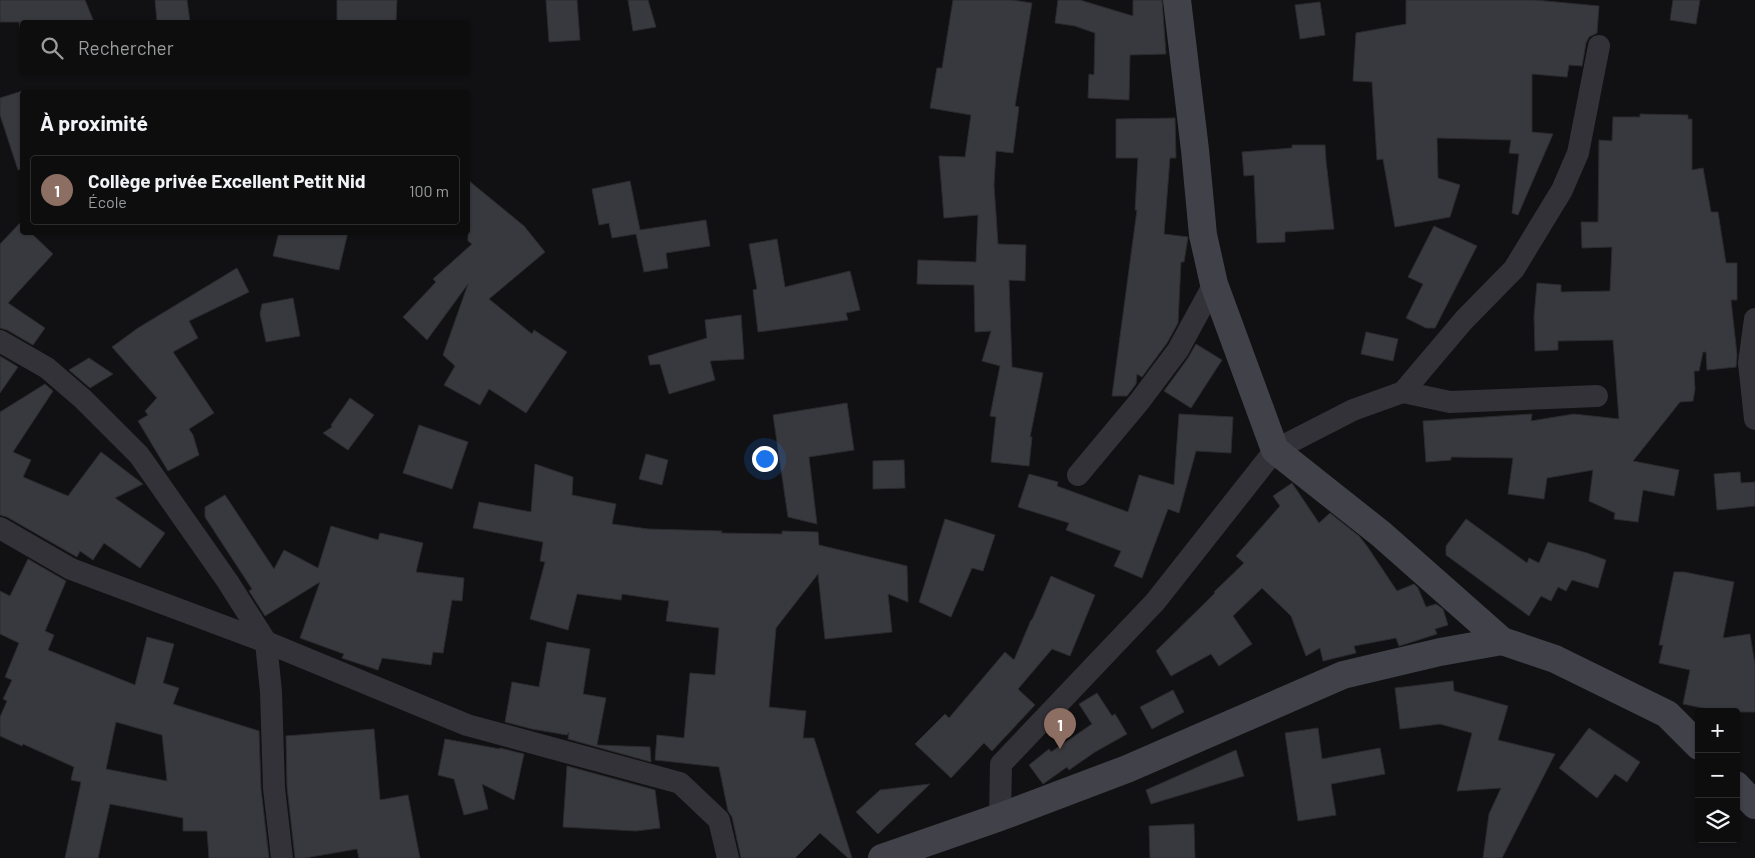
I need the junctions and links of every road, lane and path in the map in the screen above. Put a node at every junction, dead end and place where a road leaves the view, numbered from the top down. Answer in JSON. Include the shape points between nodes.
{"nodes":[{"id":1,"x":1177,"y":0,"type":"edge"},
{"id":2,"x":1600,"y":46,"type":"dead end"},
{"id":3,"x":1214,"y":284,"type":"junction"},
{"id":4,"x":1755,"y":319,"type":"edge"},
{"id":5,"x":0,"y":341,"type":"edge"},
{"id":6,"x":1403,"y":392,"type":"junction"},
{"id":7,"x":1598,"y":396,"type":"dead end"},
{"id":8,"x":1755,"y":419,"type":"edge"},
{"id":9,"x":1275,"y":450,"type":"junction"},
{"id":10,"x":1078,"y":475,"type":"dead end"},
{"id":11,"x":0,"y":528,"type":"edge"},
{"id":12,"x":1502,"y":641,"type":"junction"},
{"id":13,"x":266,"y":642,"type":"junction"},
{"id":14,"x":1695,"y":742,"type":"edge"},
{"id":15,"x":1740,"y":789,"type":"edge"},
{"id":16,"x":1755,"y":805,"type":"edge"},
{"id":17,"x":1000,"y":817,"type":"junction"},
{"id":18,"x":282,"y":858,"type":"edge"},
{"id":19,"x":728,"y":858,"type":"edge"},
{"id":20,"x":882,"y":858,"type":"edge"}],
"edges":[{"from":1,"to":3,"type":"street","via":[[1203,236]]},
{"from":2,"to":6,"type":"street","via":[[1578,152],[1562,190],[1514,269],[1464,320]]},
{"from":3,"to":9,"type":"street"},
{"from":3,"to":10,"type":"street","via":[[1178,350]]},
{"from":4,"to":8,"type":"street","via":[[1750,363]]},
{"from":5,"to":13,"type":"street","via":[[46,368],[83,399],[139,455]]},
{"from":6,"to":7,"type":"street","via":[[1450,402]]},
{"from":6,"to":9,"type":"street","via":[[1353,410]]},
{"from":9,"to":12,"type":"street","via":[[1381,534]]},
{"from":9,"to":17,"type":"street","via":[[1155,602],[1000,764]]},
{"from":11,"to":13,"type":"street","via":[[71,569]]},
{"from":12,"to":14,"type":"street","via":[[1555,659],[1667,714]]},
{"from":12,"to":17,"type":"street","via":[[1343,675],[1127,770]]},
{"from":13,"to":18,"type":"street","via":[[274,788]]},
{"from":13,"to":19,"type":"street","via":[[467,725],[680,783],[719,820]]},
{"from":15,"to":16,"type":"street"},
{"from":17,"to":20,"type":"street"}]}
